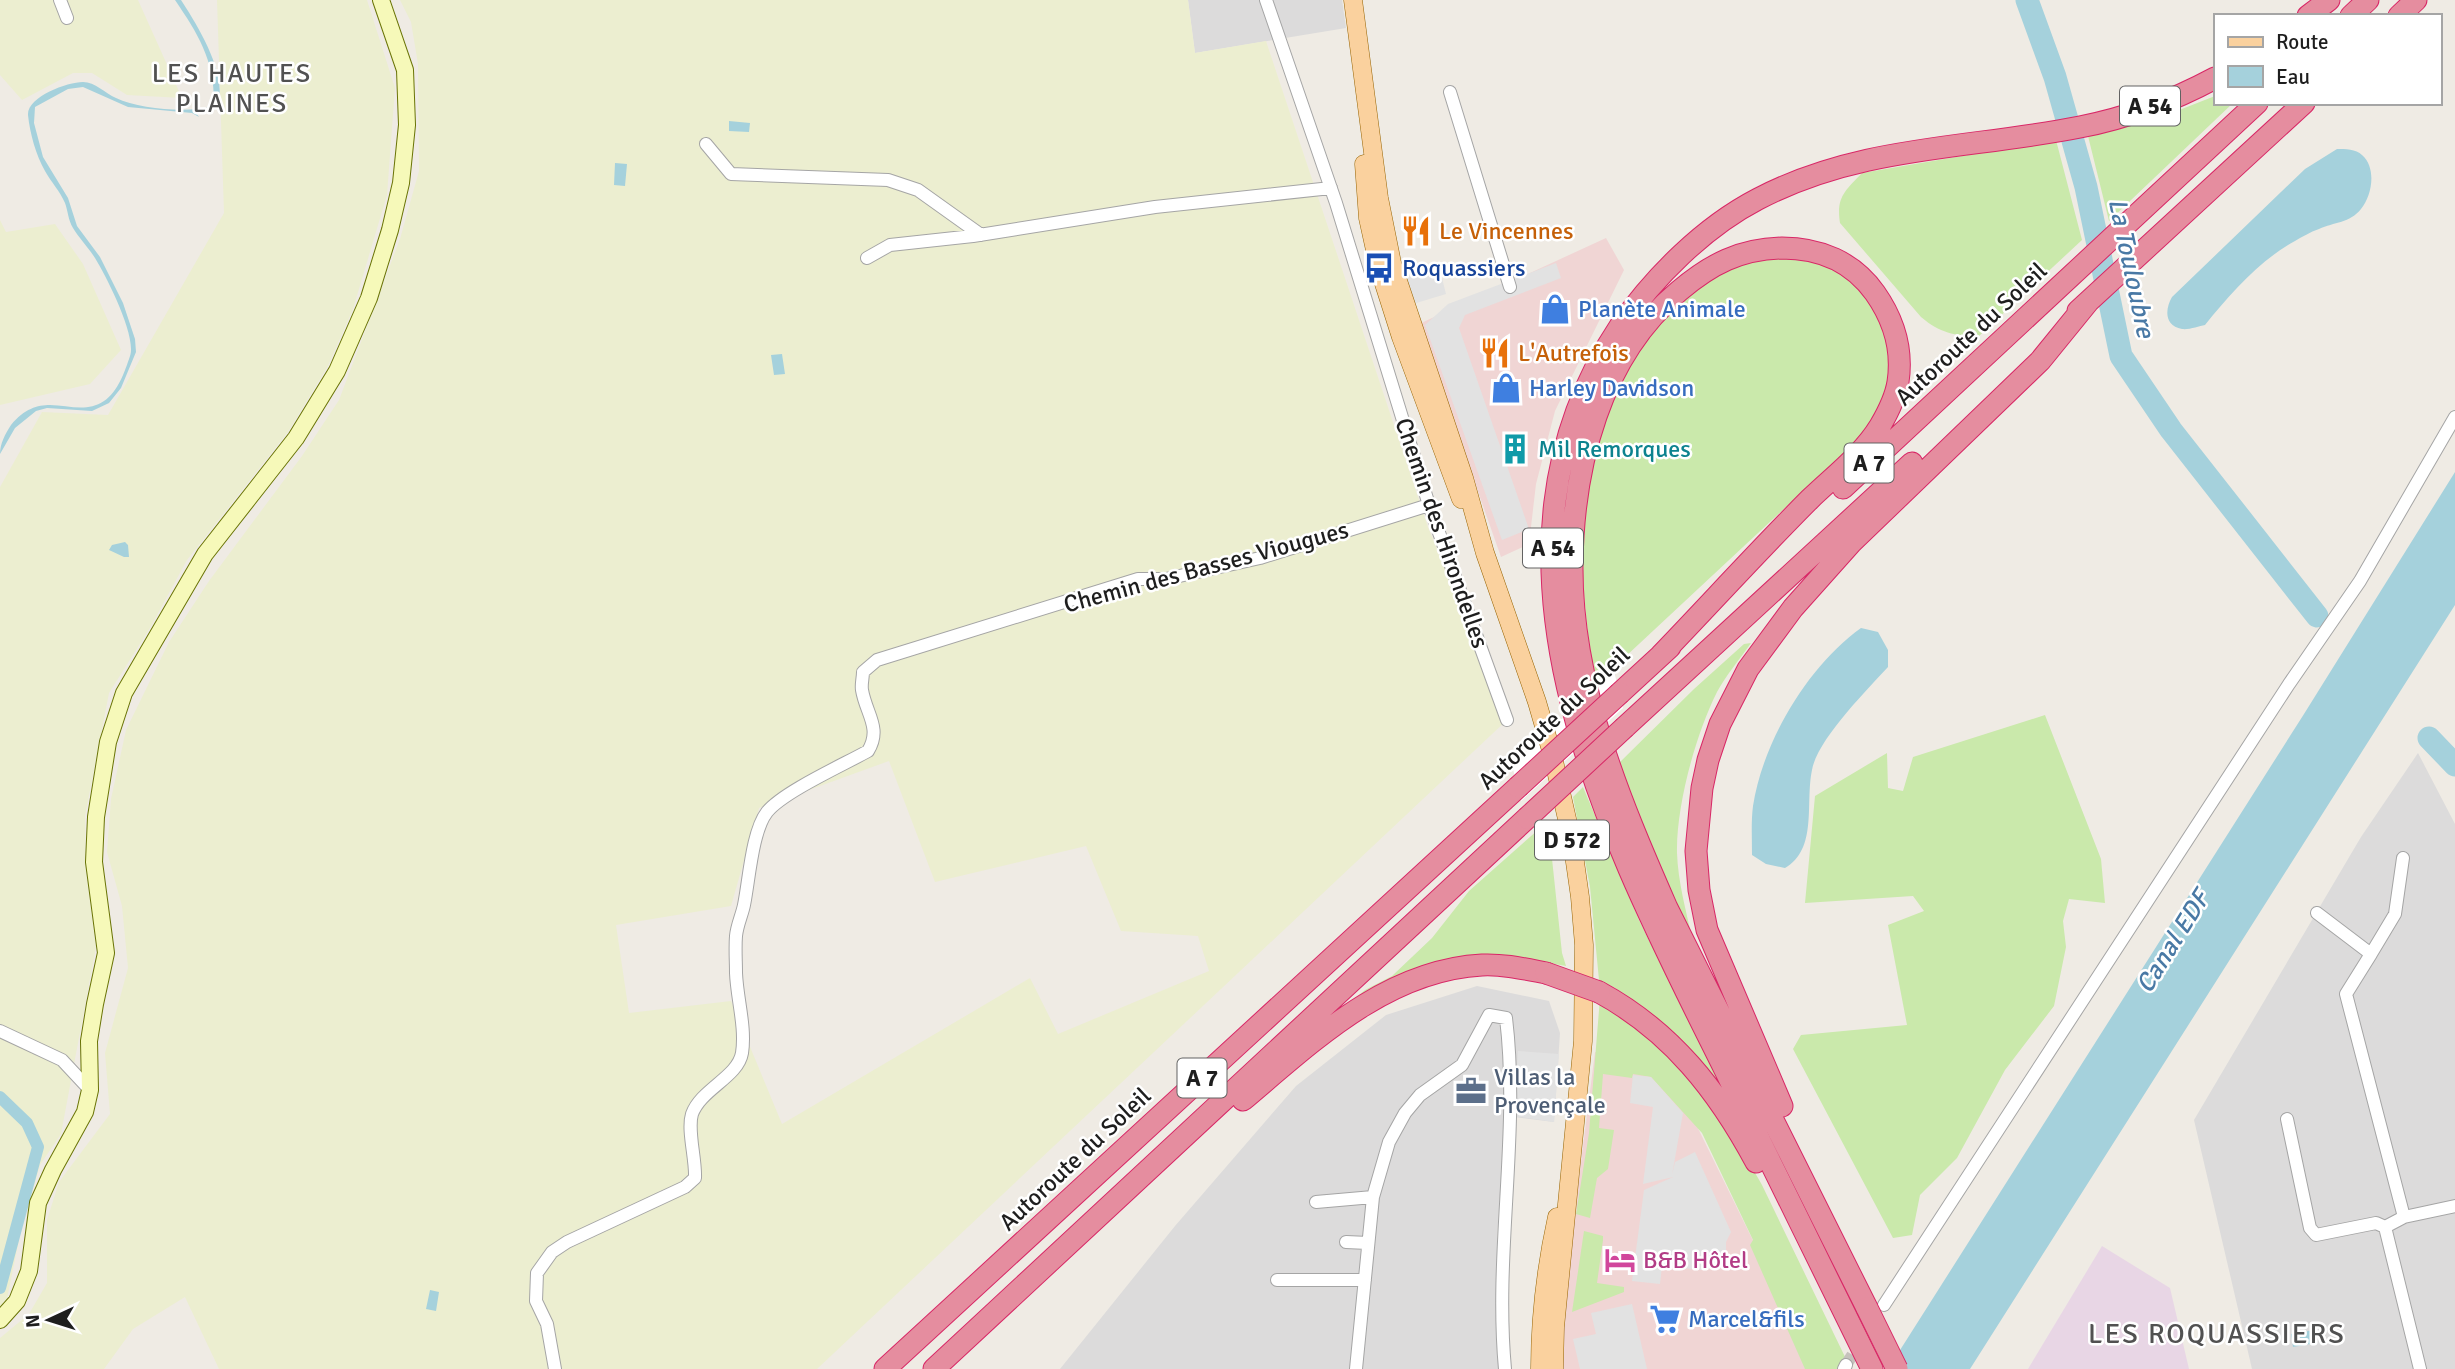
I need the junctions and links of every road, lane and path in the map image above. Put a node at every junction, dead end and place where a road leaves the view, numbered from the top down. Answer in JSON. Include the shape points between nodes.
{"nodes":[{"id":1,"x":60,"y":0,"type":"edge"},
{"id":2,"x":381,"y":0,"type":"edge"},
{"id":3,"x":1266,"y":0,"type":"edge"},
{"id":4,"x":2329,"y":0,"type":"edge"},
{"id":5,"x":2368,"y":0,"type":"edge"},
{"id":6,"x":2416,"y":0,"type":"edge"},
{"id":7,"x":1353,"y":7,"type":"edge"},
{"id":8,"x":2311,"y":14,"type":"edge"},
{"id":9,"x":2353,"y":14,"type":"edge"},
{"id":10,"x":2401,"y":14,"type":"edge"},
{"id":11,"x":67,"y":18,"type":"dead end"},
{"id":12,"x":2214,"y":79,"type":"edge"},
{"id":13,"x":1363,"y":91,"type":"junction"},
{"id":14,"x":1450,"y":92,"type":"dead end"},
{"id":15,"x":2255,"y":105,"type":"edge"},
{"id":16,"x":2302,"y":105,"type":"edge"},
{"id":17,"x":706,"y":144,"type":"dead end"},
{"id":18,"x":1331,"y":188,"type":"junction"},
{"id":19,"x":981,"y":235,"type":"junction"},
{"id":20,"x":867,"y":258,"type":"dead end"},
{"id":21,"x":1510,"y":286,"type":"dead end"},
{"id":22,"x":2088,"y":302,"type":"junction"},
{"id":23,"x":1401,"y":337,"type":"junction"},
{"id":24,"x":1380,"y":344,"type":"junction"},
{"id":25,"x":2455,"y":417,"type":"edge"},
{"id":26,"x":1429,"y":505,"type":"junction"},
{"id":27,"x":1485,"y":553,"type":"junction"},
{"id":28,"x":1661,"y":655,"type":"junction"},
{"id":29,"x":1507,"y":720,"type":"dead end"},
{"id":30,"x":2403,"y":858,"type":"dead end"},
{"id":31,"x":2316,"y":913,"type":"dead end"},
{"id":32,"x":2371,"y":954,"type":"junction"},
{"id":33,"x":0,"y":1031,"type":"edge"},
{"id":34,"x":90,"y":1090,"type":"junction"},
{"id":35,"x":2287,"y":1119,"type":"dead end"},
{"id":36,"x":1573,"y":1138,"type":"junction"},
{"id":37,"x":1373,"y":1197,"type":"junction"},
{"id":38,"x":1316,"y":1202,"type":"dead end"},
{"id":39,"x":2455,"y":1206,"type":"edge"},
{"id":40,"x":2404,"y":1217,"type":"junction"},
{"id":41,"x":1792,"y":1221,"type":"junction"},
{"id":42,"x":2385,"y":1227,"type":"junction"},
{"id":43,"x":1073,"y":1240,"type":"junction"},
{"id":44,"x":1346,"y":1242,"type":"dead end"},
{"id":45,"x":1368,"y":1243,"type":"junction"},
{"id":46,"x":1835,"y":1243,"type":"junction"},
{"id":47,"x":1277,"y":1280,"type":"dead end"},
{"id":48,"x":1365,"y":1280,"type":"junction"},
{"id":49,"x":1876,"y":1306,"type":"junction"},
{"id":50,"x":0,"y":1320,"type":"edge"},
{"id":51,"x":1860,"y":1366,"type":"edge"},
{"id":52,"x":555,"y":1369,"type":"edge"},
{"id":53,"x":885,"y":1369,"type":"edge"},
{"id":54,"x":934,"y":1369,"type":"edge"},
{"id":55,"x":1356,"y":1369,"type":"edge"},
{"id":56,"x":1505,"y":1369,"type":"edge"},
{"id":57,"x":1540,"y":1369,"type":"edge"},
{"id":58,"x":1554,"y":1369,"type":"edge"},
{"id":59,"x":1897,"y":1369,"type":"edge"},
{"id":60,"x":2420,"y":1369,"type":"edge"}],
"edges":[{"from":1,"to":11,"type":"street"},
{"from":2,"to":34,"type":"street","via":[[405,70],[407,125],[401,183],[369,298],[337,371],[296,438],[205,554],[178,599],[124,693],[108,742],[94,862],[106,953],[89,1041]]},
{"from":3,"to":18,"type":"street","name":"Chemin des Hirondelles"},
{"from":4,"to":8,"type":"highway"},
{"from":5,"to":9,"type":"highway"},
{"from":6,"to":10,"type":"highway"},
{"from":7,"to":13,"type":"main road","number":"D 572"},
{"from":12,"to":41,"type":"highway","number":"A 54","via":[[2185,94],[2083,127],[1905,151],[1827,170],[1756,200],[1696,241],[1637,301],[1600,357],[1563,455],[1553,522],[1553,580],[1558,639],[1573,713],[1624,860]]},
{"from":13,"to":23,"type":"main road","number":"D 572","via":[[1368,218]]},
{"from":13,"to":27,"type":"main road","number":"D 572","via":[[1392,263]]},
{"from":14,"to":21,"type":"street"},
{"from":15,"to":28,"type":"highway","name":"Autoroute du Soleil","number":"A 7"},
{"from":16,"to":22,"type":"highway","number":"A 7"},
{"from":17,"to":19,"type":"street","via":[[731,174],[888,180],[918,190]]},
{"from":18,"to":19,"type":"street","via":[[1155,207]]},
{"from":18,"to":24,"type":"street","name":"Chemin des Hirondelles"},
{"from":19,"to":20,"type":"street","via":[[890,245]]},
{"from":22,"to":43,"type":"highway","number":"A 7","bridge":true},
{"from":22,"to":46,"type":"highway","via":[[2040,361],[1861,533],[1793,608],[1748,668],[1708,760],[1696,851],[1707,930]]},
{"from":23,"to":24,"type":"street"},
{"from":23,"to":27,"type":"main road","number":"D 572","via":[[1452,480]]},
{"from":24,"to":26,"type":"street","name":"Chemin des Hirondelles"},
{"from":25,"to":49,"type":"street","via":[[2360,581]]},
{"from":26,"to":29,"type":"street","name":"Chemin des Hirondelles"},
{"from":26,"to":52,"type":"street","name":"Chemin des Basses Viougues","via":[[1260,558],[1166,579],[1138,579],[877,660],[863,672],[862,688],[875,732],[867,751],[779,800],[765,814],[736,935],[741,1058],[693,1112],[695,1178],[685,1187],[567,1242],[552,1252],[537,1273],[536,1301],[547,1324]]},
{"from":27,"to":36,"type":"main road","number":"D 572","via":[[1540,713],[1574,852],[1584,945],[1584,1010]]},
{"from":28,"to":46,"type":"highway","number":"A 54","via":[[1880,426],[1898,384],[1899,342],[1885,308],[1867,283],[1840,259],[1796,248],[1757,248],[1706,270],[1663,304],[1635,338],[1598,410],[1578,487],[1572,568],[1587,689],[1634,832],[1667,908]]},
{"from":28,"to":53,"type":"highway","name":"Autoroute du Soleil","number":"A 7","bridge":true},
{"from":30,"to":32,"type":"street","via":[[2395,914]]},
{"from":31,"to":32,"type":"street"},
{"from":32,"to":40,"type":"street","via":[[2346,994]]},
{"from":33,"to":34,"type":"street","via":[[62,1060]]},
{"from":34,"to":50,"type":"street","via":[[85,1112],[38,1203],[29,1271],[18,1301]]},
{"from":35,"to":42,"type":"street","via":[[2310,1228],[2316,1235],[2376,1223]]},
{"from":36,"to":57,"type":"main road","number":"D 572","via":[[1545,1279]]},
{"from":36,"to":58,"type":"main road","number":"D 572"},
{"from":37,"to":38,"type":"street"},
{"from":37,"to":45,"type":"street"},
{"from":37,"to":56,"type":"street","via":[[1389,1142],[1405,1112],[1420,1095],[1462,1065],[1489,1015],[1506,1018],[1511,1063],[1503,1247]]},
{"from":39,"to":40,"type":"street"},
{"from":40,"to":42,"type":"street"},
{"from":41,"to":43,"type":"highway","bridge":true,"via":[[1730,1118],[1692,1065],[1663,1036],[1599,992],[1546,973],[1481,965],[1439,972],[1358,1008],[1287,1061]]},
{"from":41,"to":51,"type":"highway","number":"A 54"},
{"from":42,"to":60,"type":"street"},
{"from":43,"to":54,"type":"highway","number":"A 7"},
{"from":44,"to":45,"type":"street"},
{"from":45,"to":48,"type":"street"},
{"from":46,"to":49,"type":"highway","number":"A 54"},
{"from":47,"to":48,"type":"street"},
{"from":48,"to":55,"type":"street"},
{"from":49,"to":59,"type":"highway","number":"A 54","bridge":true}]}
